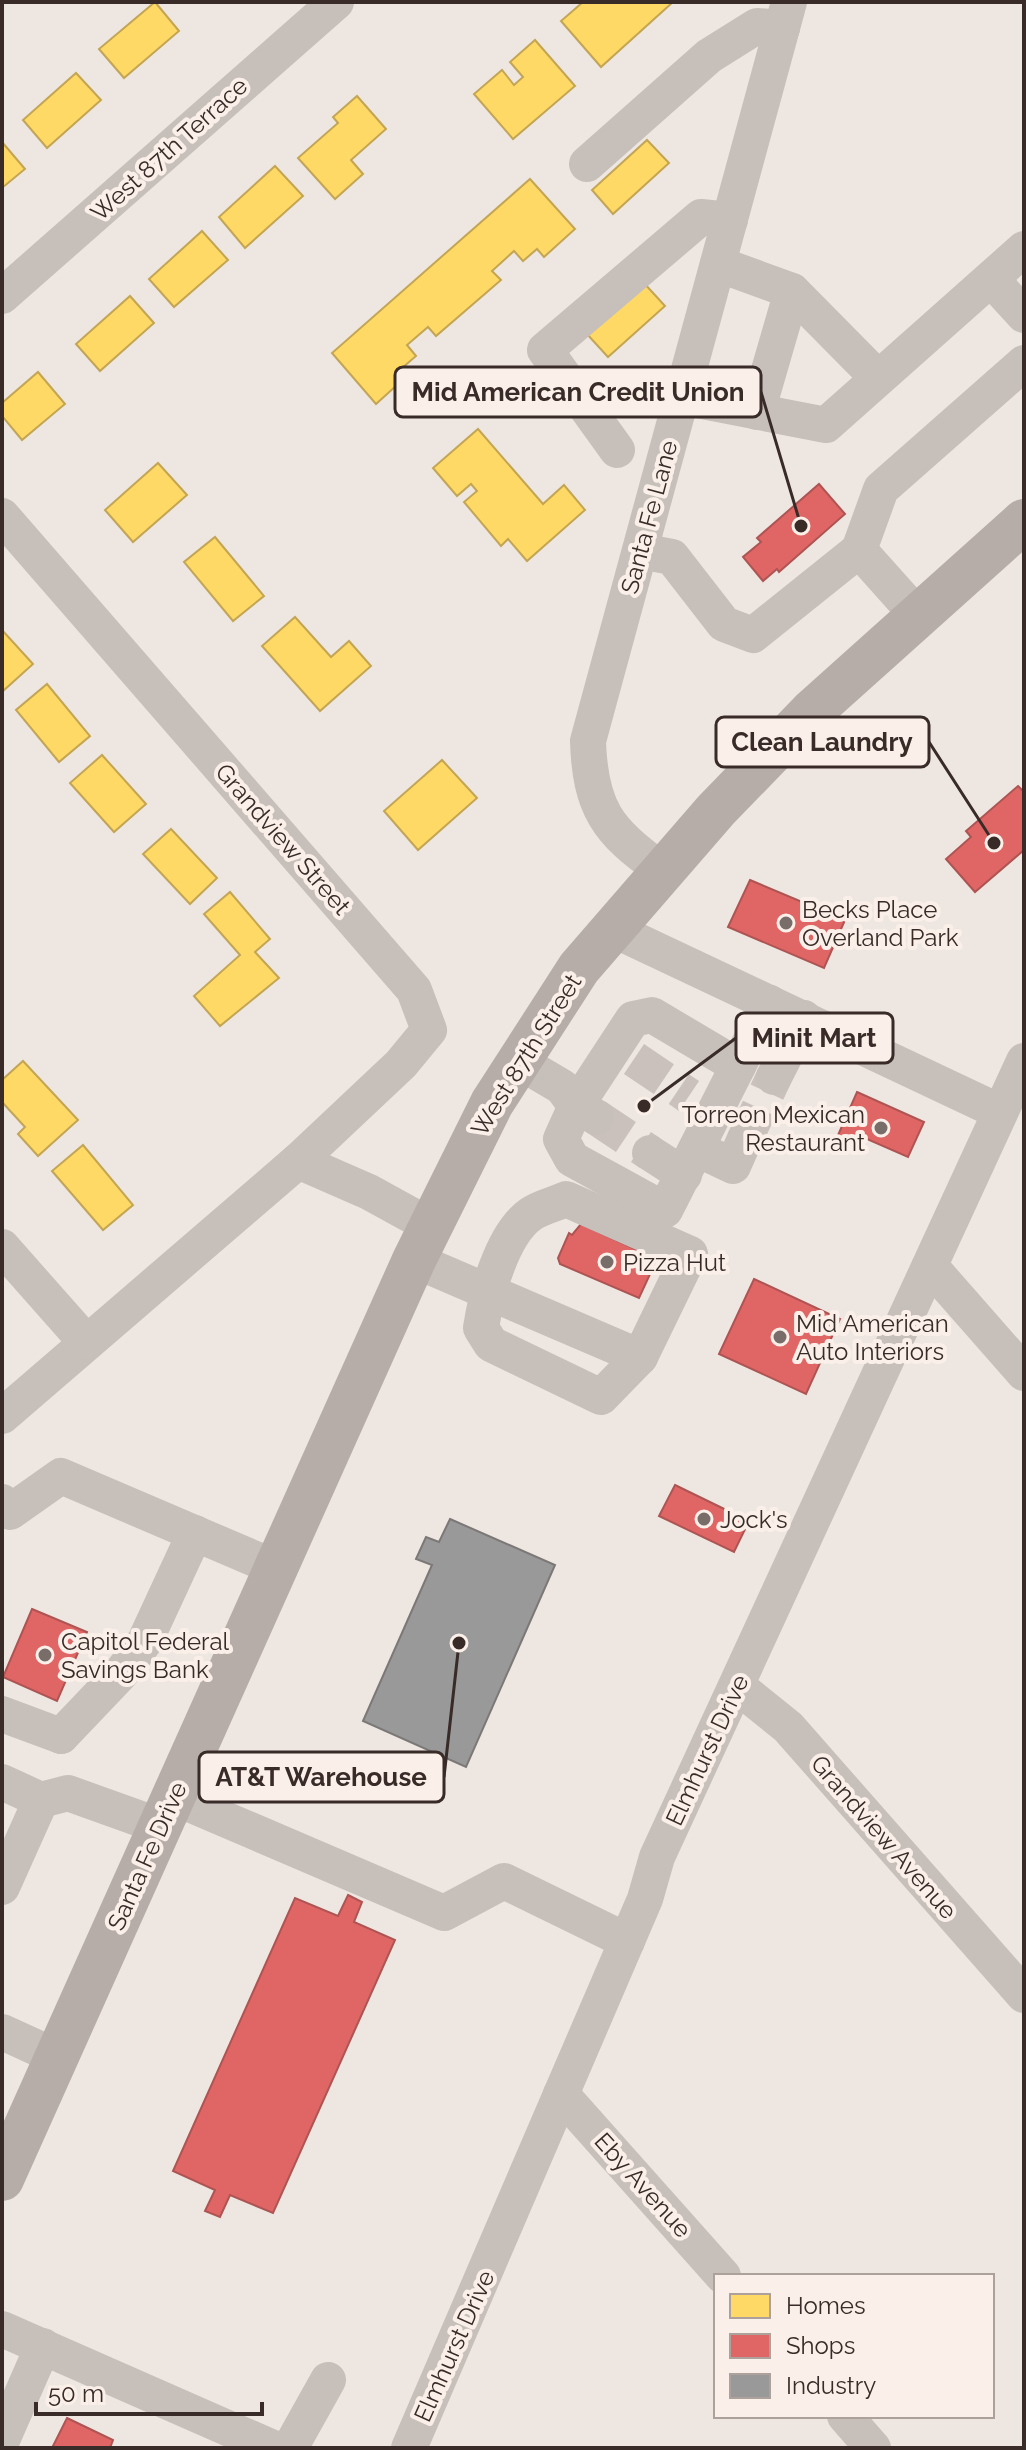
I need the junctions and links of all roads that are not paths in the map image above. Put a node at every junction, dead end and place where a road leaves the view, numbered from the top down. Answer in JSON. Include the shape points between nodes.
{"nodes":[{"id":1,"x":336,"y":2,"type":"edge"},
{"id":2,"x":786,"y":15,"type":"edge"},
{"id":3,"x":587,"y":164,"type":"dead end"},
{"id":4,"x":730,"y":220,"type":"junction"},
{"id":5,"x":1024,"y":249,"type":"edge"},
{"id":6,"x":718,"y":264,"type":"junction"},
{"id":7,"x":991,"y":279,"type":"junction"},
{"id":8,"x":792,"y":291,"type":"junction"},
{"id":9,"x":2,"y":296,"type":"edge"},
{"id":10,"x":1024,"y":315,"type":"edge"},
{"id":11,"x":1024,"y":363,"type":"edge"},
{"id":12,"x":878,"y":378,"type":"junction"},
{"id":13,"x":682,"y":397,"type":"junction"},
{"id":14,"x":757,"y":412,"type":"junction"},
{"id":15,"x":617,"y":450,"type":"dead end"},
{"id":16,"x":2,"y":516,"type":"edge"},
{"id":17,"x":1024,"y":521,"type":"edge"},
{"id":18,"x":859,"y":550,"type":"junction"},
{"id":19,"x":640,"y":551,"type":"junction"},
{"id":20,"x":918,"y":616,"type":"junction"},
{"id":21,"x":661,"y":869,"type":"junction"},
{"id":22,"x":610,"y":928,"type":"junction"},
{"id":23,"x":770,"y":1003,"type":"junction"},
{"id":24,"x":804,"y":1018,"type":"junction"},
{"id":25,"x":518,"y":1061,"type":"junction"},
{"id":26,"x":1024,"y":1061,"type":"edge"},
{"id":27,"x":738,"y":1066,"type":"junction"},
{"id":28,"x":774,"y":1077,"type":"tunnel mouth"},
{"id":29,"x":586,"y":1112,"type":"junction"},
{"id":30,"x":1000,"y":1112,"type":"junction"},
{"id":31,"x":744,"y":1141,"type":"tunnel mouth"},
{"id":32,"x":650,"y":1153,"type":"tunnel mouth"},
{"id":33,"x":298,"y":1161,"type":"junction"},
{"id":34,"x":690,"y":1162,"type":"junction"},
{"id":35,"x":422,"y":1243,"type":"junction"},
{"id":36,"x":2,"y":1247,"type":"edge"},
{"id":37,"x":930,"y":1266,"type":"junction"},
{"id":38,"x":487,"y":1291,"type":"junction"},
{"id":39,"x":86,"y":1342,"type":"junction"},
{"id":40,"x":640,"y":1357,"type":"junction"},
{"id":41,"x":1024,"y":1373,"type":"edge"},
{"id":42,"x":2,"y":1416,"type":"edge"},
{"id":43,"x":5,"y":1513,"type":"edge"},
{"id":44,"x":195,"y":1533,"type":"junction"},
{"id":45,"x":276,"y":1568,"type":"junction"},
{"id":46,"x":737,"y":1686,"type":"junction"},
{"id":47,"x":2,"y":1714,"type":"edge"},
{"id":48,"x":61,"y":1736,"type":"junction"},
{"id":49,"x":2,"y":1782,"type":"edge"},
{"id":50,"x":55,"y":1796,"type":"junction"},
{"id":51,"x":167,"y":1811,"type":"junction"},
{"id":52,"x":2,"y":1887,"type":"edge"},
{"id":53,"x":627,"y":1941,"type":"junction"},
{"id":54,"x":1024,"y":1995,"type":"edge"},
{"id":55,"x":2,"y":2032,"type":"edge"},
{"id":56,"x":57,"y":2057,"type":"junction"},
{"id":57,"x":561,"y":2094,"type":"junction"},
{"id":58,"x":2,"y":2179,"type":"edge"},
{"id":59,"x":721,"y":2274,"type":"edge"},
{"id":60,"x":2,"y":2329,"type":"edge"},
{"id":61,"x":43,"y":2346,"type":"junction"},
{"id":62,"x":328,"y":2380,"type":"dead end"},
{"id":63,"x":847,"y":2418,"type":"edge"},
{"id":64,"x":212,"y":2435,"type":"edge"},
{"id":65,"x":2,"y":2440,"type":"edge"},
{"id":66,"x":273,"y":2448,"type":"edge"},
{"id":67,"x":290,"y":2448,"type":"edge"},
{"id":68,"x":409,"y":2448,"type":"edge"},
{"id":69,"x":873,"y":2448,"type":"edge"}],
"edges":[{"from":1,"to":9,"type":"street","name":"West 87th Terrace"},
{"from":2,"to":3,"type":"street","via":[[709,56]]},
{"from":2,"to":4,"type":"street","name":"Santa Fe Lane"},
{"from":4,"to":6,"type":"street","name":"Santa Fe Lane"},
{"from":4,"to":15,"type":"street","via":[[701,217],[545,350]]},
{"from":5,"to":7,"type":"street"},
{"from":6,"to":8,"type":"street"},
{"from":6,"to":13,"type":"street","name":"Santa Fe Lane"},
{"from":7,"to":10,"type":"street"},
{"from":7,"to":12,"type":"street"},
{"from":8,"to":12,"type":"street"},
{"from":8,"to":14,"type":"street"},
{"from":11,"to":18,"type":"street","via":[[881,489]]},
{"from":12,"to":14,"type":"street","via":[[826,425]]},
{"from":13,"to":14,"type":"street"},
{"from":13,"to":19,"type":"street","name":"Santa Fe Lane"},
{"from":16,"to":33,"type":"street","name":"Grandview Street","via":[[414,990],[429,1030],[401,1064]]},
{"from":17,"to":20,"type":"main road","name":"West 87th Street"},
{"from":18,"to":19,"type":"street","via":[[753,635],[724,624],[672,557]]},
{"from":18,"to":20,"type":"street"},
{"from":19,"to":21,"type":"street","name":"Santa Fe Lane","via":[[588,741],[589,780],[615,832]]},
{"from":20,"to":21,"type":"main road","name":"West 87th Street","via":[[761,761]]},
{"from":21,"to":22,"type":"main road","name":"West 87th Street"},
{"from":22,"to":23,"type":"street"},
{"from":22,"to":25,"type":"main road","name":"West 87th Street"},
{"from":23,"to":24,"type":"street"},
{"from":23,"to":27,"type":"street"},
{"from":24,"to":28,"type":"street"},
{"from":24,"to":30,"type":"street"},
{"from":25,"to":29,"type":"street","via":[[562,1087]]},
{"from":25,"to":35,"type":"main road","name":"West 87th Street"},
{"from":26,"to":30,"type":"street","name":"Elmhurst Drive"},
{"from":27,"to":29,"type":"street","via":[[652,1015],[633,1019],[624,1052]]},
{"from":27,"to":34,"type":"street","via":[[701,1105]]},
{"from":29,"to":34,"type":"street","via":[[561,1139],[572,1159],[665,1210]]},
{"from":30,"to":37,"type":"street","name":"Elmhurst Drive"},
{"from":31,"to":34,"type":"street","via":[[733,1166]]},
{"from":32,"to":34,"type":"street"},
{"from":33,"to":35,"type":"street","via":[[369,1192]]},
{"from":33,"to":39,"type":"street"},
{"from":35,"to":38,"type":"street"},
{"from":35,"to":45,"type":"main road","name":"Santa Fe Drive"},
{"from":36,"to":39,"type":"street"},
{"from":37,"to":41,"type":"street"},
{"from":37,"to":46,"type":"street","name":"Elmhurst Drive"},
{"from":38,"to":40,"type":"street"},
{"from":38,"to":40,"type":"street","via":[[481,1328],[491,1344],[601,1397]]},
{"from":38,"to":40,"type":"street","via":[[505,1250],[530,1214],[566,1199],[690,1254]]},
{"from":39,"to":42,"type":"street"},
{"from":43,"to":44,"type":"street","via":[[61,1476]]},
{"from":44,"to":45,"type":"street"},
{"from":44,"to":48,"type":"street","via":[[145,1641]]},
{"from":45,"to":51,"type":"main road","name":"Santa Fe Drive"},
{"from":46,"to":53,"type":"street","name":"Elmhurst Drive","via":[[657,1857]]},
{"from":46,"to":54,"type":"street","name":"Grandview Avenue","via":[[788,1727]]},
{"from":47,"to":48,"type":"street"},
{"from":48,"to":50,"type":"street"},
{"from":49,"to":50,"type":"street"},
{"from":50,"to":51,"type":"street"},
{"from":50,"to":52,"type":"street"},
{"from":51,"to":53,"type":"street","via":[[444,1913],[504,1881]]},
{"from":51,"to":56,"type":"main road","name":"Santa Fe Drive"},
{"from":53,"to":57,"type":"street","name":"Elmhurst Drive"},
{"from":55,"to":56,"type":"street"},
{"from":56,"to":58,"type":"main road","name":"Santa Fe Drive"},
{"from":57,"to":59,"type":"street","name":"Eby Avenue"},
{"from":57,"to":68,"type":"street","name":"Elmhurst Drive"},
{"from":60,"to":61,"type":"street"},
{"from":61,"to":64,"type":"street"},
{"from":61,"to":65,"type":"street"},
{"from":62,"to":67,"type":"street"},
{"from":63,"to":69,"type":"street"},
{"from":64,"to":66,"type":"street"}]}
